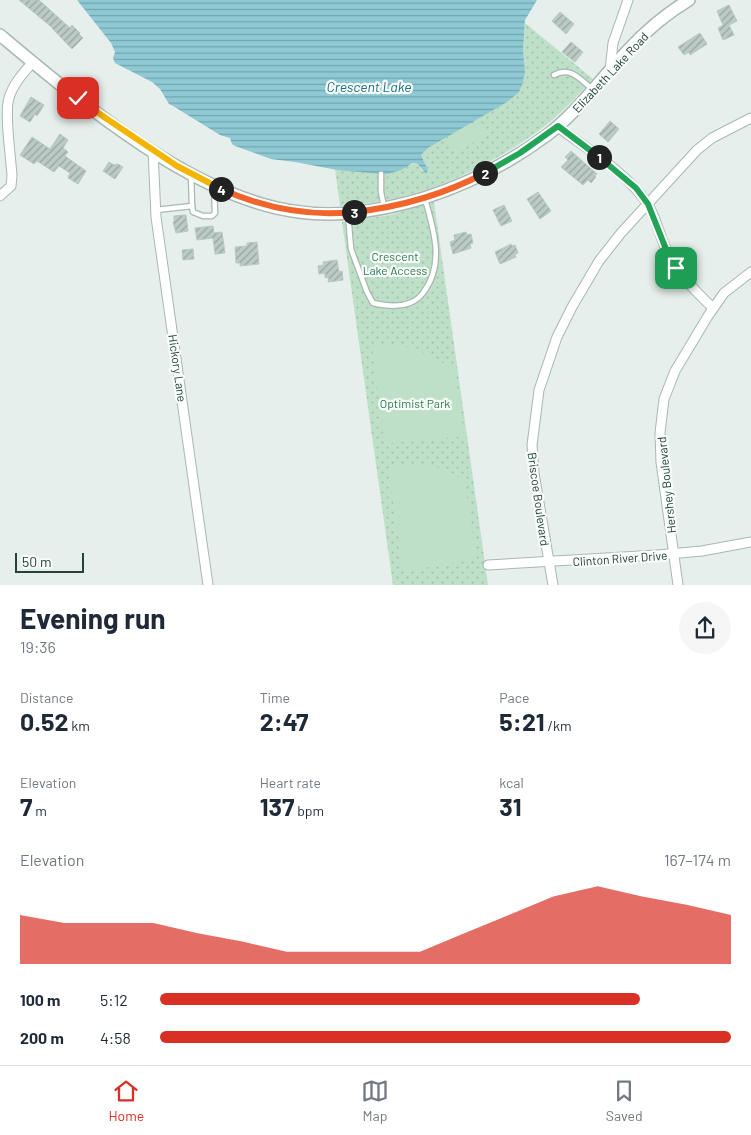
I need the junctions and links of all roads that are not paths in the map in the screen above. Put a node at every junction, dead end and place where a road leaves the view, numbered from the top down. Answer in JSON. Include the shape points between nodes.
{"nodes":[{"id":1,"x":628,"y":0,"type":"edge"},
{"id":2,"x":689,"y":0,"type":"edge"},
{"id":3,"x":0,"y":34,"type":"edge"},
{"id":4,"x":33,"y":62,"type":"junction"},
{"id":5,"x":610,"y":70,"type":"junction"},
{"id":6,"x":554,"y":75,"type":"dead end"},
{"id":7,"x":593,"y":90,"type":"junction"},
{"id":8,"x":751,"y":118,"type":"edge"},
{"id":9,"x":558,"y":126,"type":"junction"},
{"id":10,"x":153,"y":151,"type":"junction"},
{"id":11,"x":191,"y":174,"type":"junction"},
{"id":12,"x":381,"y":174,"type":"dead end"},
{"id":13,"x":214,"y":185,"type":"junction"},
{"id":14,"x":0,"y":196,"type":"edge"},
{"id":15,"x":425,"y":198,"type":"junction"},
{"id":16,"x":648,"y":204,"type":"junction"},
{"id":17,"x":192,"y":206,"type":"junction"},
{"id":18,"x":384,"y":208,"type":"junction"},
{"id":19,"x":156,"y":210,"type":"junction"},
{"id":20,"x":348,"y":213,"type":"junction"},
{"id":21,"x":751,"y":272,"type":"edge"},
{"id":22,"x":713,"y":308,"type":"junction"},
{"id":23,"x":751,"y":542,"type":"edge"},
{"id":24,"x":674,"y":554,"type":"junction"},
{"id":25,"x":549,"y":563,"type":"junction"},
{"id":26,"x":488,"y":565,"type":"dead end"},
{"id":27,"x":208,"y":585,"type":"edge"},
{"id":28,"x":552,"y":585,"type":"edge"},
{"id":29,"x":678,"y":585,"type":"edge"}],
"edges":[{"from":1,"to":5,"type":"street","via":[[613,43]]},
{"from":2,"to":5,"type":"street","name":"Elizabeth Lake Road","via":[[649,29]]},
{"from":3,"to":4,"type":"street","name":"Elizabeth Lake Road"},
{"from":4,"to":10,"type":"street","name":"Elizabeth Lake Road","via":[[100,115]]},
{"from":4,"to":14,"type":"street","via":[[9,97],[12,176],[11,186]]},
{"from":5,"to":7,"type":"street","name":"Elizabeth Lake Road"},
{"from":6,"to":7,"type":"lane","via":[[571,72]]},
{"from":7,"to":9,"type":"street","name":"Elizabeth Lake Road"},
{"from":8,"to":16,"type":"street","name":"Briscoe Boulevard","via":[[712,138],[679,168]]},
{"from":9,"to":15,"type":"street","name":"Elizabeth Lake Road","via":[[499,165]]},
{"from":9,"to":16,"type":"street","via":[[606,162],[636,188]]},
{"from":10,"to":11,"type":"street","name":"Elizabeth Lake Road"},
{"from":10,"to":19,"type":"street","name":"Hickory Lane"},
{"from":11,"to":13,"type":"street","name":"Elizabeth Lake Road"},
{"from":11,"to":17,"type":"lane"},
{"from":12,"to":18,"type":"lane"},
{"from":13,"to":17,"type":"lane","via":[[215,213],[212,216],[193,212]]},
{"from":13,"to":20,"type":"street","name":"Elizabeth Lake Road","via":[[280,209],[312,214]]},
{"from":15,"to":18,"type":"street","name":"Elizabeth Lake Road"},
{"from":15,"to":20,"type":"lane","via":[[436,245],[435,269],[431,282],[418,298],[404,305],[373,303],[351,249]]},
{"from":16,"to":22,"type":"street","via":[[676,268]]},
{"from":16,"to":25,"type":"street","name":"Briscoe Boulevard","via":[[599,261],[584,286],[557,337],[539,390],[532,445]]},
{"from":17,"to":19,"type":"lane"},
{"from":18,"to":20,"type":"street","name":"Elizabeth Lake Road"},
{"from":19,"to":27,"type":"street","name":"Hickory Lane"},
{"from":21,"to":22,"type":"street","name":"Hershey Boulevard","via":[[724,294]]},
{"from":22,"to":24,"type":"street","name":"Hershey Boulevard","via":[[675,371],[664,399],[661,462]]},
{"from":23,"to":24,"type":"street","name":"Clinton River Drive"},
{"from":24,"to":25,"type":"street","name":"Clinton River Drive"},
{"from":24,"to":29,"type":"street","name":"Hershey Boulevard"},
{"from":25,"to":26,"type":"street","name":"Clinton River Drive"},
{"from":25,"to":28,"type":"street","name":"Briscoe Boulevard"}]}
